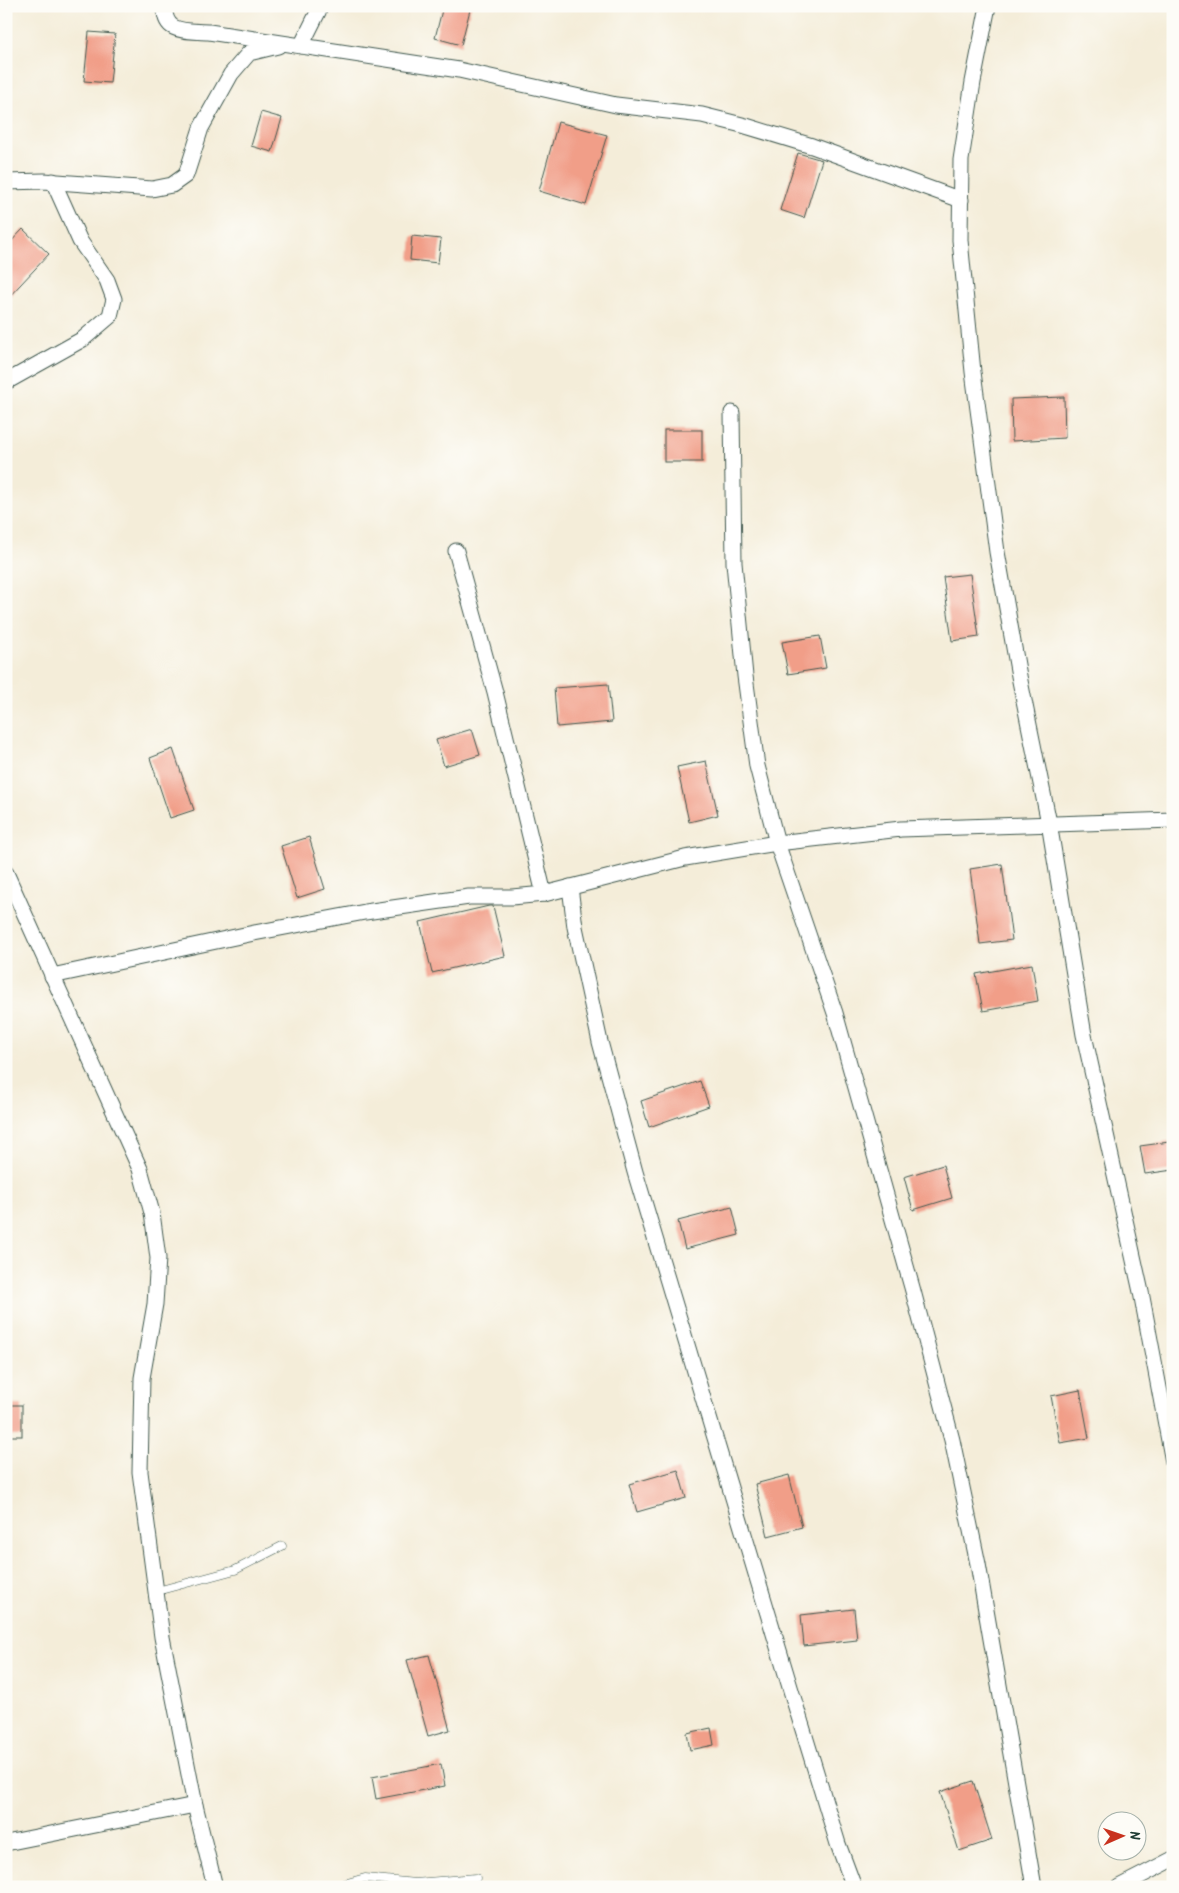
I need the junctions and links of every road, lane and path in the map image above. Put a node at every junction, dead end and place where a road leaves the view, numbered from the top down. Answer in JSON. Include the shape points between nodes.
{"nodes":[{"id":1,"x":164,"y":6,"type":"edge"},
{"id":2,"x":321,"y":6,"type":"edge"},
{"id":3,"x":988,"y":6,"type":"edge"},
{"id":4,"x":242,"y":37,"type":"junction"},
{"id":5,"x":294,"y":45,"type":"junction"},
{"id":6,"x":249,"y":53,"type":"junction"},
{"id":7,"x":6,"y":182,"type":"edge"},
{"id":8,"x":53,"y":182,"type":"junction"},
{"id":9,"x":960,"y":200,"type":"junction"},
{"id":10,"x":6,"y":382,"type":"edge"},
{"id":11,"x":732,"y":413,"type":"dead end"},
{"id":12,"x":456,"y":551,"type":"dead end"},
{"id":13,"x":1173,"y":820,"type":"edge"},
{"id":14,"x":1048,"y":823,"type":"junction"},
{"id":15,"x":777,"y":843,"type":"junction"},
{"id":16,"x":6,"y":873,"type":"edge"},
{"id":17,"x":570,"y":887,"type":"junction"},
{"id":18,"x":544,"y":894,"type":"junction"},
{"id":19,"x":52,"y":976,"type":"junction"},
{"id":20,"x":1173,"y":1462,"type":"edge"},
{"id":21,"x":282,"y":1546,"type":"dead end"},
{"id":22,"x":157,"y":1591,"type":"junction"},
{"id":23,"x":195,"y":1805,"type":"junction"},
{"id":24,"x":6,"y":1843,"type":"edge"},
{"id":25,"x":1173,"y":1859,"type":"edge"},
{"id":26,"x":476,"y":1878,"type":"dead end"},
{"id":27,"x":215,"y":1887,"type":"edge"},
{"id":28,"x":333,"y":1887,"type":"edge"},
{"id":29,"x":854,"y":1887,"type":"edge"},
{"id":30,"x":1034,"y":1887,"type":"edge"},
{"id":31,"x":1120,"y":1887,"type":"edge"}],
"edges":[{"from":1,"to":4,"type":"street","via":[[168,25],[176,29]]},
{"from":2,"to":5,"type":"street"},
{"from":3,"to":9,"type":"street","via":[[961,160]]},
{"from":4,"to":5,"type":"street"},
{"from":4,"to":6,"type":"street"},
{"from":5,"to":6,"type":"street"},
{"from":5,"to":9,"type":"street","via":[[459,70],[616,105],[702,115],[812,146]]},
{"from":6,"to":8,"type":"street","via":[[231,74],[201,128],[186,174],[172,185],[152,189]]},
{"from":7,"to":8,"type":"street"},
{"from":8,"to":10,"type":"street","via":[[80,241],[107,280],[114,299],[110,316],[83,340]]},
{"from":9,"to":14,"type":"street","via":[[960,240],[972,363],[997,552]]},
{"from":11,"to":15,"type":"street","via":[[734,563],[745,676],[757,766]]},
{"from":12,"to":18,"type":"street","via":[[495,692]]},
{"from":13,"to":14,"type":"street"},
{"from":14,"to":15,"type":"street","via":[[901,829]]},
{"from":14,"to":20,"type":"street","via":[[1084,1035],[1141,1292]]},
{"from":15,"to":17,"type":"street","via":[[684,858]]},
{"from":15,"to":30,"type":"street","via":[[835,1013],[952,1440],[978,1564]]},
{"from":16,"to":19,"type":"street"},
{"from":17,"to":18,"type":"street"},
{"from":17,"to":29,"type":"street","via":[[575,927],[600,1042],[635,1172],[838,1844]]},
{"from":18,"to":19,"type":"street","via":[[469,897],[365,912]]},
{"from":19,"to":22,"type":"street","via":[[140,1169],[152,1213],[158,1258],[155,1304],[142,1378],[140,1472]]},
{"from":21,"to":22,"type":"lane","via":[[235,1570]]},
{"from":22,"to":23,"type":"street","via":[[162,1637]]},
{"from":23,"to":24,"type":"street"},
{"from":23,"to":27,"type":"street"},
{"from":25,"to":31,"type":"street"},
{"from":26,"to":28,"type":"lane","via":[[415,1883],[365,1878]]}]}
